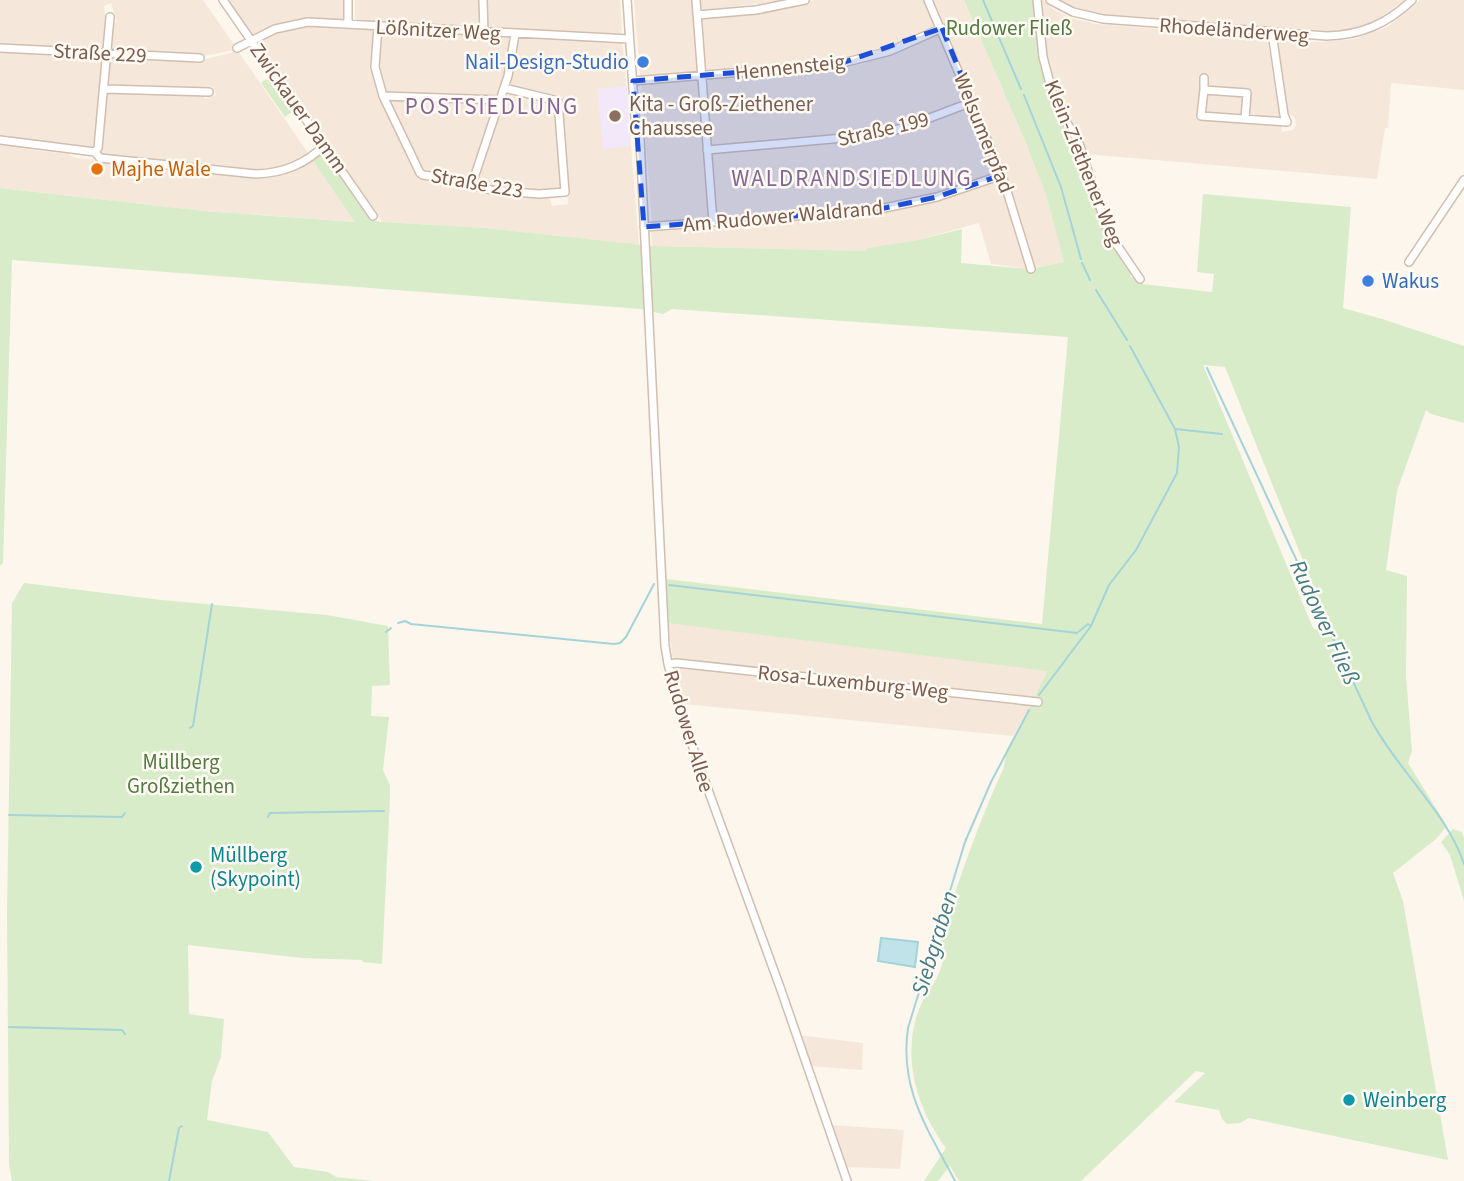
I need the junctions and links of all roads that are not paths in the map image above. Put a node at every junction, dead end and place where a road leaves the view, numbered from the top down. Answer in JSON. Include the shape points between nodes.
{"nodes":[{"id":1,"x":223,"y":0,"type":"edge"},
{"id":2,"x":348,"y":0,"type":"edge"},
{"id":3,"x":483,"y":0,"type":"edge"},
{"id":4,"x":627,"y":0,"type":"edge"},
{"id":5,"x":696,"y":0,"type":"edge"},
{"id":6,"x":805,"y":0,"type":"edge"},
{"id":7,"x":928,"y":0,"type":"edge"},
{"id":8,"x":1037,"y":0,"type":"edge"},
{"id":9,"x":1050,"y":0,"type":"edge"},
{"id":10,"x":1412,"y":0,"type":"edge"},
{"id":11,"x":697,"y":15,"type":"junction"},
{"id":12,"x":110,"y":17,"type":"dead end"},
{"id":13,"x":348,"y":24,"type":"junction"},
{"id":14,"x":378,"y":26,"type":"junction"},
{"id":15,"x":942,"y":28,"type":"junction"},
{"id":16,"x":484,"y":32,"type":"junction"},
{"id":17,"x":1272,"y":33,"type":"junction"},
{"id":18,"x":515,"y":34,"type":"junction"},
{"id":19,"x":629,"y":39,"type":"junction"},
{"id":20,"x":251,"y":40,"type":"junction"},
{"id":21,"x":0,"y":48,"type":"edge"},
{"id":22,"x":237,"y":48,"type":"dead end"},
{"id":23,"x":106,"y":53,"type":"junction"},
{"id":24,"x":200,"y":58,"type":"dead end"},
{"id":25,"x":702,"y":75,"type":"junction"},
{"id":26,"x":1203,"y":78,"type":"dead end"},
{"id":27,"x":633,"y":81,"type":"junction"},
{"id":28,"x":504,"y":88,"type":"junction"},
{"id":29,"x":103,"y":89,"type":"junction"},
{"id":30,"x":1204,"y":90,"type":"junction"},
{"id":31,"x":209,"y":92,"type":"dead end"},
{"id":32,"x":383,"y":96,"type":"junction"},
{"id":33,"x":500,"y":100,"type":"junction"},
{"id":34,"x":972,"y":102,"type":"junction"},
{"id":35,"x":1245,"y":119,"type":"junction"},
{"id":36,"x":0,"y":140,"type":"edge"},
{"id":37,"x":325,"y":145,"type":"junction"},
{"id":38,"x":707,"y":150,"type":"junction"},
{"id":39,"x":95,"y":152,"type":"junction"},
{"id":40,"x":1002,"y":175,"type":"junction"},
{"id":41,"x":1464,"y":180,"type":"edge"},
{"id":42,"x":472,"y":184,"type":"junction"},
{"id":43,"x":373,"y":216,"type":"dead end"},
{"id":44,"x":713,"y":222,"type":"junction"},
{"id":45,"x":644,"y":227,"type":"junction"},
{"id":46,"x":1409,"y":262,"type":"dead end"},
{"id":47,"x":1031,"y":269,"type":"dead end"},
{"id":48,"x":1140,"y":279,"type":"dead end"},
{"id":49,"x":668,"y":664,"type":"junction"},
{"id":50,"x":1038,"y":702,"type":"dead end"},
{"id":51,"x":847,"y":1181,"type":"edge"}],
"edges":[{"from":1,"to":20,"type":"street","name":"Zwickauer Damm"},
{"from":2,"to":13,"type":"street"},
{"from":3,"to":16,"type":"street"},
{"from":4,"to":19,"type":"street","name":"Rudower Allee"},
{"from":5,"to":11,"type":"street"},
{"from":6,"to":11,"type":"street"},
{"from":7,"to":15,"type":"street","name":"Welsumerpfad"},
{"from":8,"to":48,"type":"street","name":"Klein-Ziethener Weg","via":[[1043,57],[1055,103],[1079,143],[1108,232]]},
{"from":9,"to":17,"type":"street","name":"Rhodeländerweg","via":[[1094,18]]},
{"from":10,"to":17,"type":"street","name":"Rhodeländerweg","via":[[1388,20],[1358,33]]},
{"from":11,"to":25,"type":"street"},
{"from":12,"to":23,"type":"street"},
{"from":13,"to":14,"type":"street","name":"Lößnitzer Weg"},
{"from":13,"to":20,"type":"street","name":"Lößnitzer Weg","via":[[301,22]]},
{"from":14,"to":16,"type":"street","name":"Lößnitzer Weg"},
{"from":14,"to":32,"type":"street","name":"Straße 223","via":[[376,67]]},
{"from":15,"to":25,"type":"street","name":"Hennensteig","via":[[853,61]]},
{"from":15,"to":34,"type":"street","name":"Welsumerpfad"},
{"from":16,"to":18,"type":"street","name":"Lößnitzer Weg"},
{"from":17,"to":35,"type":"street","via":[[1287,122]]},
{"from":18,"to":19,"type":"street","name":"Lößnitzer Weg"},
{"from":18,"to":28,"type":"street"},
{"from":19,"to":27,"type":"street","name":"Rudower Allee"},
{"from":20,"to":22,"type":"street"},
{"from":20,"to":37,"type":"street","name":"Zwickauer Damm"},
{"from":21,"to":23,"type":"street","name":"Straße 229"},
{"from":23,"to":24,"type":"street","name":"Straße 229"},
{"from":23,"to":29,"type":"street"},
{"from":25,"to":27,"type":"street","name":"Hennensteig"},
{"from":25,"to":38,"type":"street"},
{"from":26,"to":30,"type":"street"},
{"from":27,"to":45,"type":"street","name":"Rudower Allee"},
{"from":28,"to":33,"type":"street"},
{"from":28,"to":42,"type":"street","name":"Straße 223","via":[[558,101],[565,192],[509,191]]},
{"from":29,"to":31,"type":"street"},
{"from":29,"to":39,"type":"street"},
{"from":30,"to":35,"type":"street","via":[[1247,93]]},
{"from":30,"to":35,"type":"street","via":[[1201,116]]},
{"from":32,"to":33,"type":"street"},
{"from":32,"to":42,"type":"street","name":"Straße 223","via":[[420,173]]},
{"from":33,"to":42,"type":"street"},
{"from":34,"to":38,"type":"street","name":"Straße 199","via":[[903,128],[866,136]]},
{"from":34,"to":40,"type":"street","name":"Welsumerpfad"},
{"from":36,"to":39,"type":"street"},
{"from":37,"to":39,"type":"street","via":[[308,160],[268,173],[100,159]]},
{"from":37,"to":43,"type":"street","name":"Zwickauer Damm"},
{"from":38,"to":44,"type":"street"},
{"from":40,"to":44,"type":"street","name":"Am Rudower Waldrand","via":[[898,206]]},
{"from":40,"to":47,"type":"street","name":"Welsumerpfad"},
{"from":41,"to":46,"type":"street"},
{"from":44,"to":45,"type":"street","name":"Am Rudower Waldrand"},
{"from":45,"to":49,"type":"street","name":"Rudower Allee"},
{"from":49,"to":50,"type":"street","name":"Rosa-Luxemburg-Weg"},
{"from":49,"to":51,"type":"street","name":"Rudower Allee","via":[[699,766]]}]}
